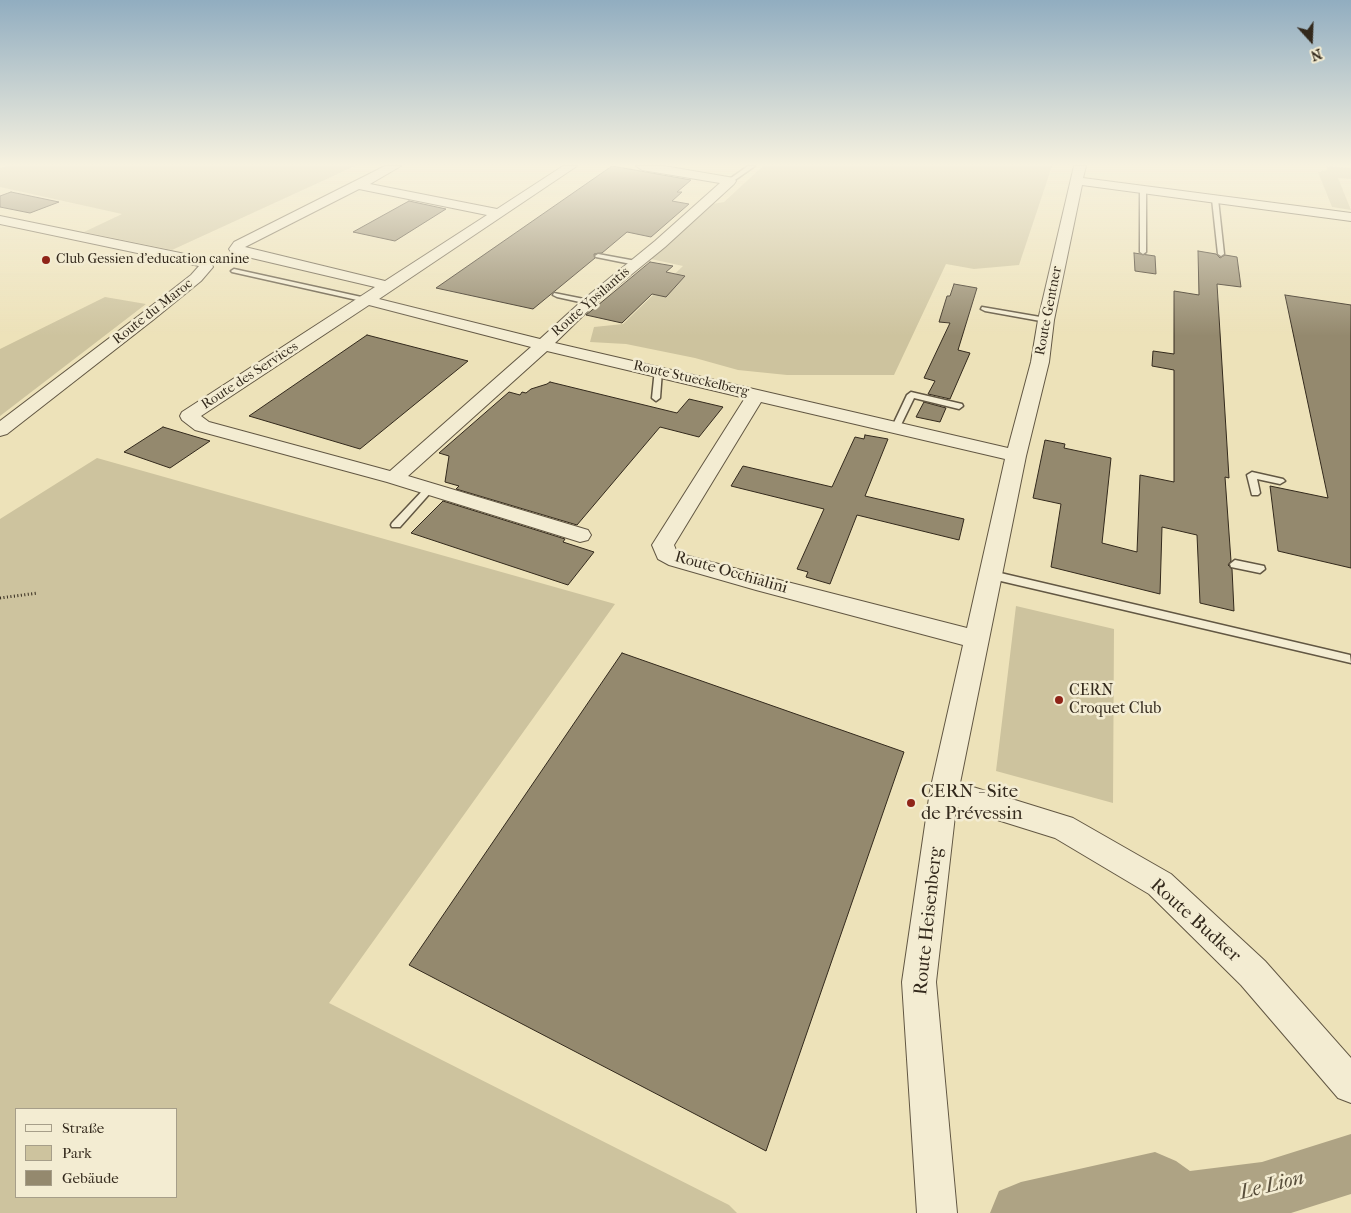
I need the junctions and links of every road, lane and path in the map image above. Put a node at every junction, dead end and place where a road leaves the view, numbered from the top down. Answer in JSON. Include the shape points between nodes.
{"nodes":[{"id":1,"x":13,"y":223,"type":"edge"},
{"id":2,"x":283,"y":223,"type":"edge"},
{"id":3,"x":484,"y":223,"type":"edge"},
{"id":4,"x":683,"y":223,"type":"edge"},
{"id":5,"x":1067,"y":223,"type":"edge"},
{"id":6,"x":1143,"y":223,"type":"edge"},
{"id":7,"x":1218,"y":223,"type":"edge"},
{"id":8,"x":1143,"y":252,"type":"dead end"},
{"id":9,"x":1221,"y":254,"type":"dead end"},
{"id":10,"x":598,"y":256,"type":"dead end"},
{"id":11,"x":636,"y":263,"type":"junction"},
{"id":12,"x":234,"y":271,"type":"dead end"},
{"id":13,"x":388,"y":286,"type":"junction"},
{"id":14,"x":557,"y":295,"type":"dead end"},
{"id":15,"x":366,"y":300,"type":"junction"},
{"id":16,"x":589,"y":302,"type":"junction"},
{"id":17,"x":985,"y":309,"type":"dead end"},
{"id":18,"x":1046,"y":320,"type":"junction"},
{"id":19,"x":542,"y":345,"type":"junction"},
{"id":20,"x":658,"y":371,"type":"junction"},
{"id":21,"x":756,"y":395,"type":"junction"},
{"id":22,"x":656,"y":398,"type":"dead end"},
{"id":23,"x":959,"y":406,"type":"dead end"},
{"id":24,"x":895,"y":429,"type":"junction"},
{"id":25,"x":0,"y":430,"type":"edge"},
{"id":26,"x":1016,"y":456,"type":"junction"},
{"id":27,"x":394,"y":478,"type":"junction"},
{"id":28,"x":1280,"y":481,"type":"dead end"},
{"id":29,"x":430,"y":490,"type":"junction"},
{"id":30,"x":1254,"y":493,"type":"dead end"},
{"id":31,"x":396,"y":525,"type":"dead end"},
{"id":32,"x":580,"y":535,"type":"dead end"},
{"id":33,"x":1235,"y":564,"type":"dead end"},
{"id":34,"x":1260,"y":569,"type":"dead end"},
{"id":35,"x":992,"y":575,"type":"junction"},
{"id":36,"x":38,"y":593,"type":"dead end"},
{"id":37,"x":0,"y":598,"type":"edge"},
{"id":38,"x":976,"y":640,"type":"junction"},
{"id":39,"x":1350,"y":659,"type":"edge"},
{"id":40,"x":944,"y":791,"type":"junction"},
{"id":41,"x":1351,"y":1085,"type":"edge"},
{"id":42,"x":937,"y":1213,"type":"edge"}],
"edges":[{"from":1,"to":25,"type":"street","name":"Route du Maroc","via":[[195,260],[205,263],[206,267]]},
{"from":2,"to":13,"type":"street","via":[[236,249]]},
{"from":3,"to":13,"type":"street"},
{"from":4,"to":11,"type":"street","name":"Route Ypsilantis"},
{"from":5,"to":18,"type":"street","name":"Route Gentner"},
{"from":6,"to":8,"type":"lane"},
{"from":7,"to":9,"type":"lane"},
{"from":10,"to":11,"type":"lane"},
{"from":11,"to":16,"type":"street","name":"Route Ypsilantis"},
{"from":12,"to":15,"type":"lane"},
{"from":13,"to":15,"type":"street"},
{"from":14,"to":16,"type":"lane"},
{"from":15,"to":19,"type":"street","name":"Route Stueckelberg"},
{"from":15,"to":27,"type":"street","name":"Route des Services","via":[[189,416],[202,426]]},
{"from":16,"to":19,"type":"street","name":"Route Ypsilantis"},
{"from":17,"to":18,"type":"lane"},
{"from":18,"to":26,"type":"street","name":"Route Gentner","via":[[1040,362]]},
{"from":19,"to":20,"type":"street","name":"Route Stueckelberg"},
{"from":19,"to":27,"type":"street"},
{"from":20,"to":21,"type":"street","name":"Route Stueckelberg"},
{"from":20,"to":22,"type":"lane"},
{"from":21,"to":24,"type":"street","name":"Route Stueckelberg"},
{"from":21,"to":38,"type":"street","name":"Route Occhialini","via":[[663,545],[666,554],[756,582]]},
{"from":23,"to":24,"type":"lane","via":[[911,395]]},
{"from":24,"to":26,"type":"street","name":"Route Stueckelberg"},
{"from":26,"to":35,"type":"street","name":"Route Heisenberg"},
{"from":27,"to":29,"type":"street","name":"Route des Services"},
{"from":28,"to":30,"type":"lane","via":[[1252,475]]},
{"from":29,"to":31,"type":"lane"},
{"from":29,"to":32,"type":"street","name":"Route des Services"},
{"from":33,"to":34,"type":"lane"},
{"from":35,"to":38,"type":"street","name":"Route Heisenberg"},
{"from":35,"to":39,"type":"lane"},
{"from":36,"to":37,"type":"path"},
{"from":38,"to":40,"type":"street","name":"Route Heisenberg"},
{"from":40,"to":41,"type":"street","name":"Route Budker","via":[[1063,827],[1160,884],[1253,973]]},
{"from":40,"to":42,"type":"street","name":"Route Heisenberg","via":[[919,982]]}]}
